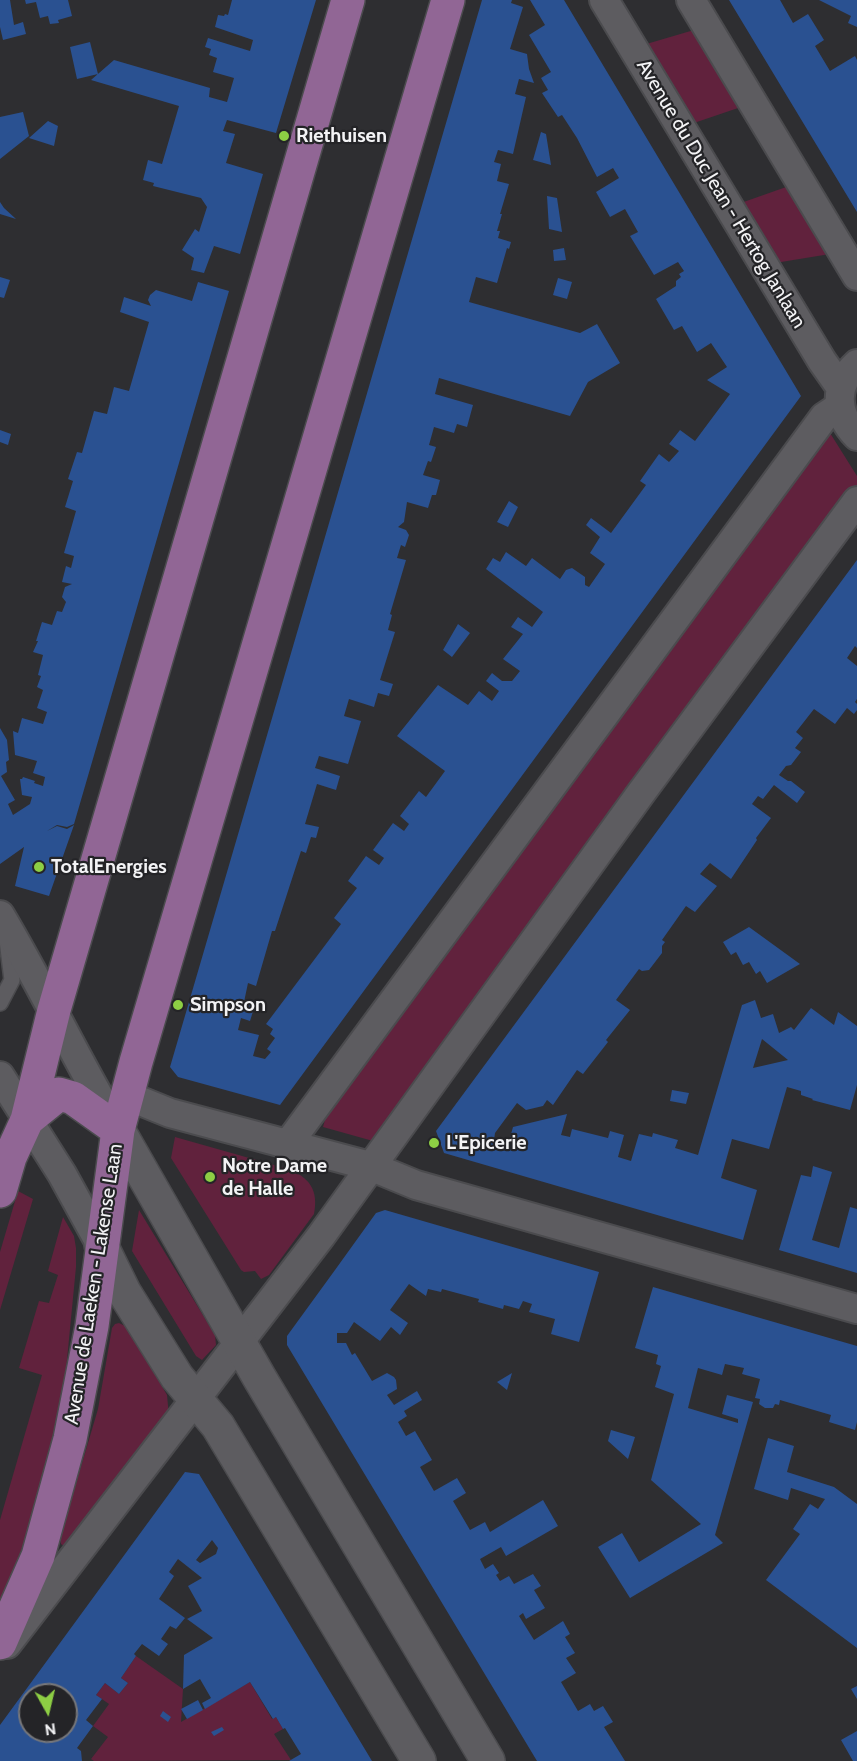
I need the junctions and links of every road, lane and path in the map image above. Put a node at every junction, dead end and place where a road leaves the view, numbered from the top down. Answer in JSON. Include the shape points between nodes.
{"nodes":[{"id":1,"x":348,"y":0,"type":"edge"},
{"id":2,"x":448,"y":0,"type":"edge"},
{"id":3,"x":604,"y":0,"type":"edge"},
{"id":4,"x":691,"y":0,"type":"edge"},
{"id":5,"x":857,"y":276,"type":"edge"},
{"id":6,"x":857,"y":364,"type":"edge"},
{"id":7,"x":840,"y":397,"type":"junction"},
{"id":8,"x":857,"y":435,"type":"edge"},
{"id":9,"x":857,"y":501,"type":"edge"},
{"id":10,"x":3,"y":920,"type":"edge"},
{"id":11,"x":0,"y":1003,"type":"edge"},
{"id":12,"x":54,"y":1010,"type":"junction"},
{"id":13,"x":0,"y":1076,"type":"edge"},
{"id":14,"x":128,"y":1096,"type":"junction"},
{"id":15,"x":27,"y":1120,"type":"junction"},
{"id":16,"x":118,"y":1130,"type":"junction"},
{"id":17,"x":288,"y":1144,"type":"junction"},
{"id":18,"x":370,"y":1166,"type":"junction"},
{"id":19,"x":0,"y":1191,"type":"edge"},
{"id":20,"x":101,"y":1245,"type":"junction"},
{"id":21,"x":857,"y":1309,"type":"edge"},
{"id":22,"x":240,"y":1341,"type":"junction"},
{"id":23,"x":196,"y":1399,"type":"junction"},
{"id":24,"x":0,"y":1643,"type":"edge"},
{"id":25,"x":0,"y":1653,"type":"edge"},
{"id":26,"x":419,"y":1761,"type":"edge"},
{"id":27,"x":488,"y":1761,"type":"edge"}],
"edges":[{"from":1,"to":12,"type":"main road"},
{"from":2,"to":14,"type":"main road","name":"Avenue de Laeken - Lakense Laan"},
{"from":3,"to":7,"type":"street","name":"Avenue du Duc Jean - Hertog Janlaan"},
{"from":4,"to":5,"type":"street"},
{"from":6,"to":7,"type":"street","via":[[849,371]]},
{"from":7,"to":8,"type":"street","name":"Avenue du Duc Jean - Hertog Janlaan","via":[[847,425]]},
{"from":7,"to":17,"type":"street"},
{"from":9,"to":18,"type":"street"},
{"from":10,"to":11,"type":"lane","via":[[12,980]]},
{"from":10,"to":12,"type":"street"},
{"from":12,"to":15,"type":"main road"},
{"from":12,"to":16,"type":"street","via":[[85,1075]]},
{"from":13,"to":15,"type":"street"},
{"from":14,"to":16,"type":"main road","name":"Avenue de Laeken - Lakense Laan"},
{"from":14,"to":17,"type":"street","via":[[170,1113]]},
{"from":15,"to":16,"type":"main road","via":[[59,1094],[73,1098]]},
{"from":15,"to":19,"type":"main road"},
{"from":15,"to":20,"type":"street"},
{"from":16,"to":20,"type":"main road","name":"Avenue de Laeken - Lakense Laan"},
{"from":16,"to":22,"type":"main road"},
{"from":17,"to":18,"type":"street"},
{"from":18,"to":21,"type":"street","via":[[416,1185]]},
{"from":18,"to":22,"type":"street"},
{"from":20,"to":23,"type":"main road","via":[[124,1292],[177,1377]]},
{"from":20,"to":24,"type":"main road","name":"Avenue de Laeken - Lakense Laan","via":[[92,1326],[70,1438],[38,1556]]},
{"from":22,"to":23,"type":"street"},
{"from":22,"to":27,"type":"main road"},
{"from":23,"to":25,"type":"street"},
{"from":23,"to":26,"type":"main road","via":[[218,1426]]}]}
